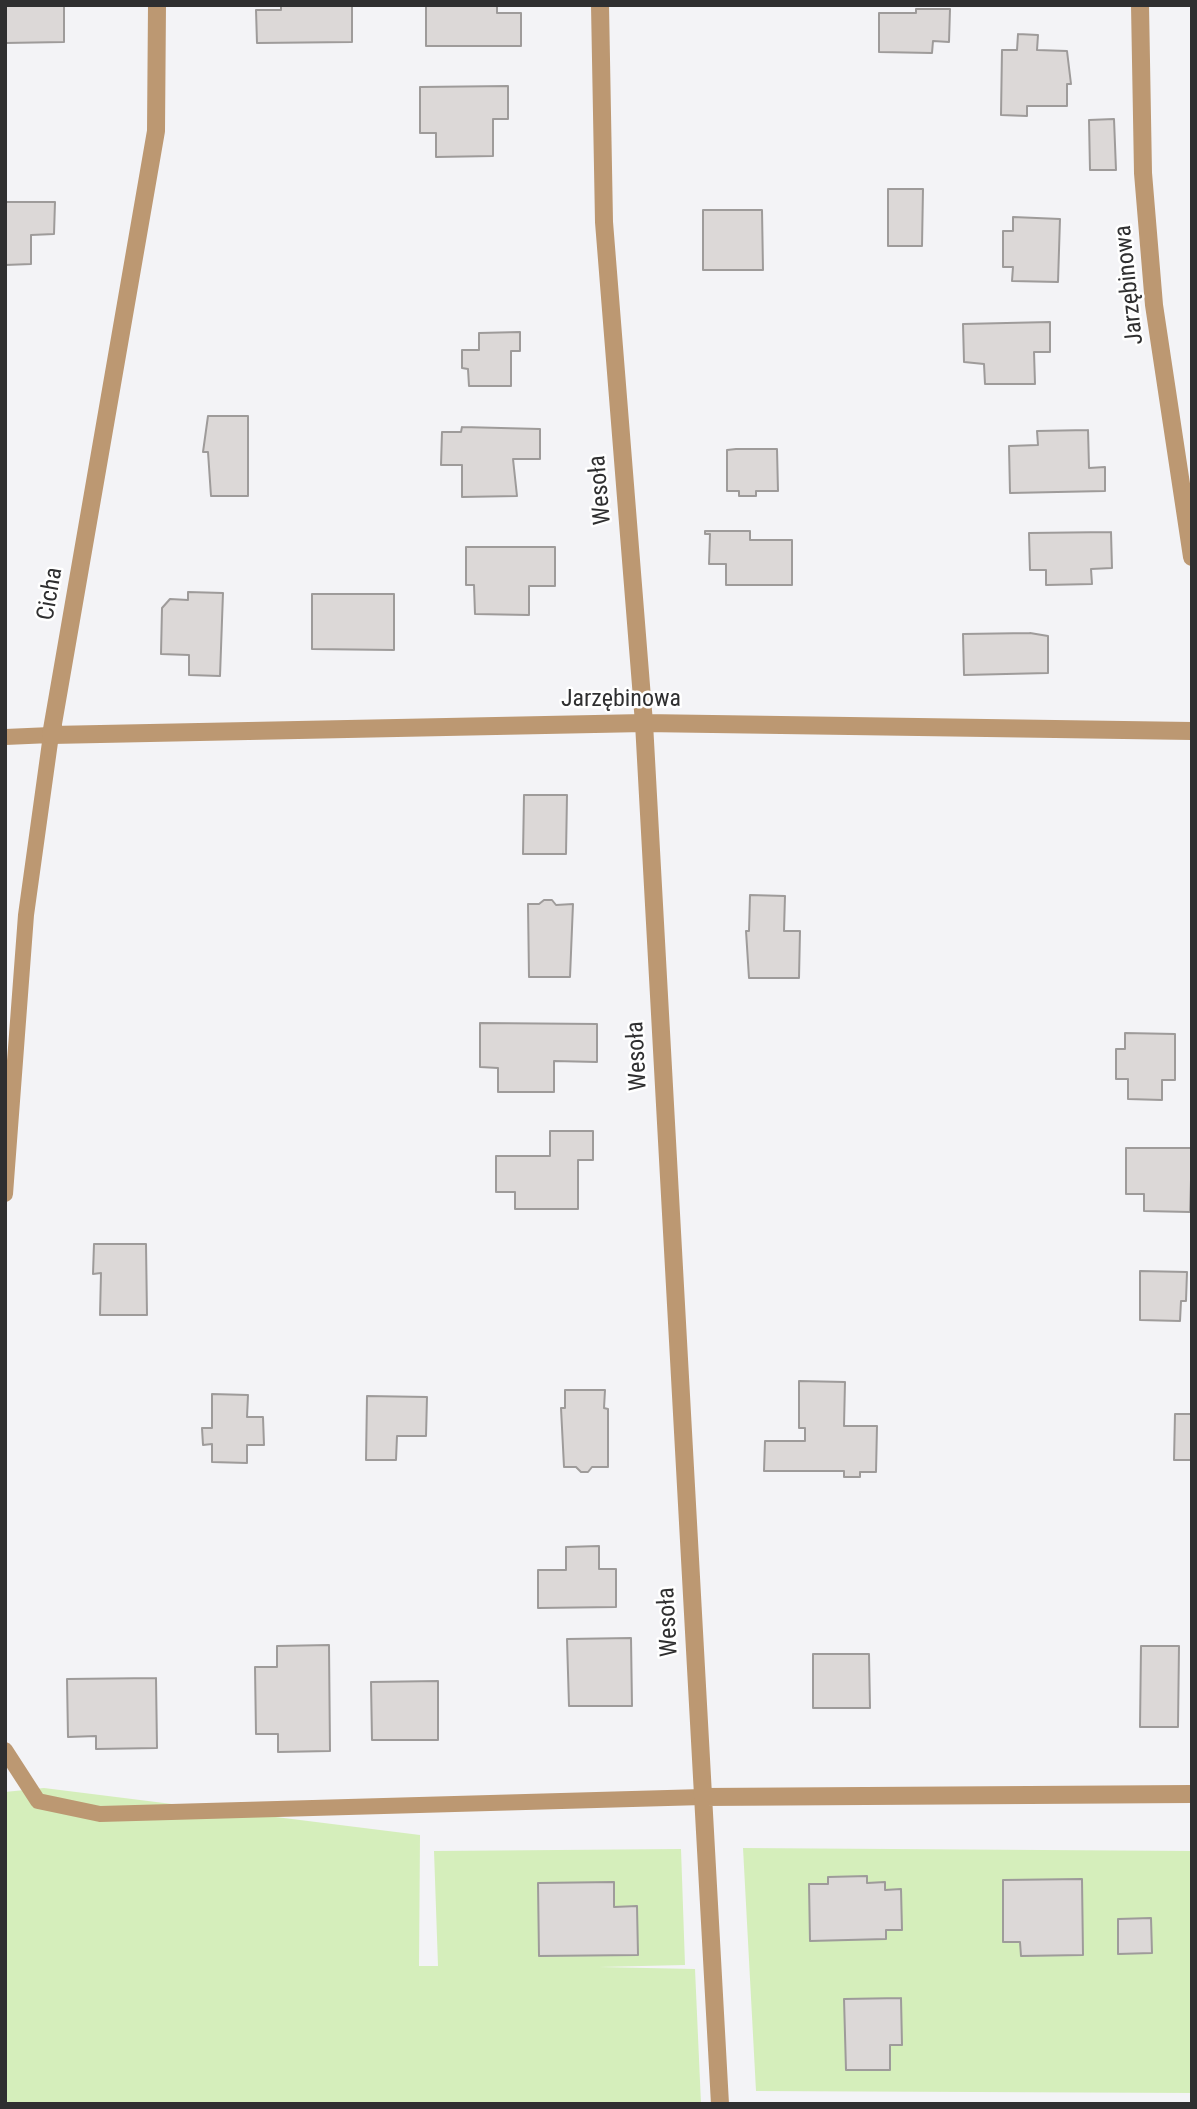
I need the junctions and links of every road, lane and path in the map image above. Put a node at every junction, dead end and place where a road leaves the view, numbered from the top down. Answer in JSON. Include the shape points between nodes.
{"nodes":[{"id":1,"x":158,"y":5,"type":"edge"},
{"id":2,"x":600,"y":5,"type":"edge"},
{"id":3,"x":1140,"y":5,"type":"edge"},
{"id":4,"x":1192,"y":557,"type":"edge"},
{"id":5,"x":644,"y":723,"type":"junction"},
{"id":6,"x":1192,"y":731,"type":"edge"},
{"id":7,"x":51,"y":735,"type":"junction"},
{"id":8,"x":5,"y":737,"type":"edge"},
{"id":9,"x":5,"y":1194,"type":"edge"},
{"id":10,"x":5,"y":1750,"type":"edge"},
{"id":11,"x":1192,"y":1794,"type":"edge"},
{"id":12,"x":703,"y":1797,"type":"junction"},
{"id":13,"x":720,"y":2104,"type":"edge"}],
"edges":[{"from":1,"to":7,"type":"street","name":"Cicha","via":[[156,131]]},
{"from":2,"to":5,"type":"street","name":"Wesoła","via":[[604,222]]},
{"from":3,"to":4,"type":"street","name":"Jarzębinowa","via":[[1143,173],[1154,305]]},
{"from":5,"to":6,"type":"street","name":"Jarzębinowa"},
{"from":5,"to":7,"type":"street","name":"Jarzębinowa"},
{"from":5,"to":12,"type":"street","name":"Wesoła"},
{"from":7,"to":8,"type":"lane"},
{"from":7,"to":9,"type":"lane","name":"Cicha","via":[[26,915]]},
{"from":10,"to":12,"type":"lane","via":[[38,1801],[100,1814]]},
{"from":11,"to":12,"type":"street"},
{"from":12,"to":13,"type":"street","name":"Wesoła"}]}
